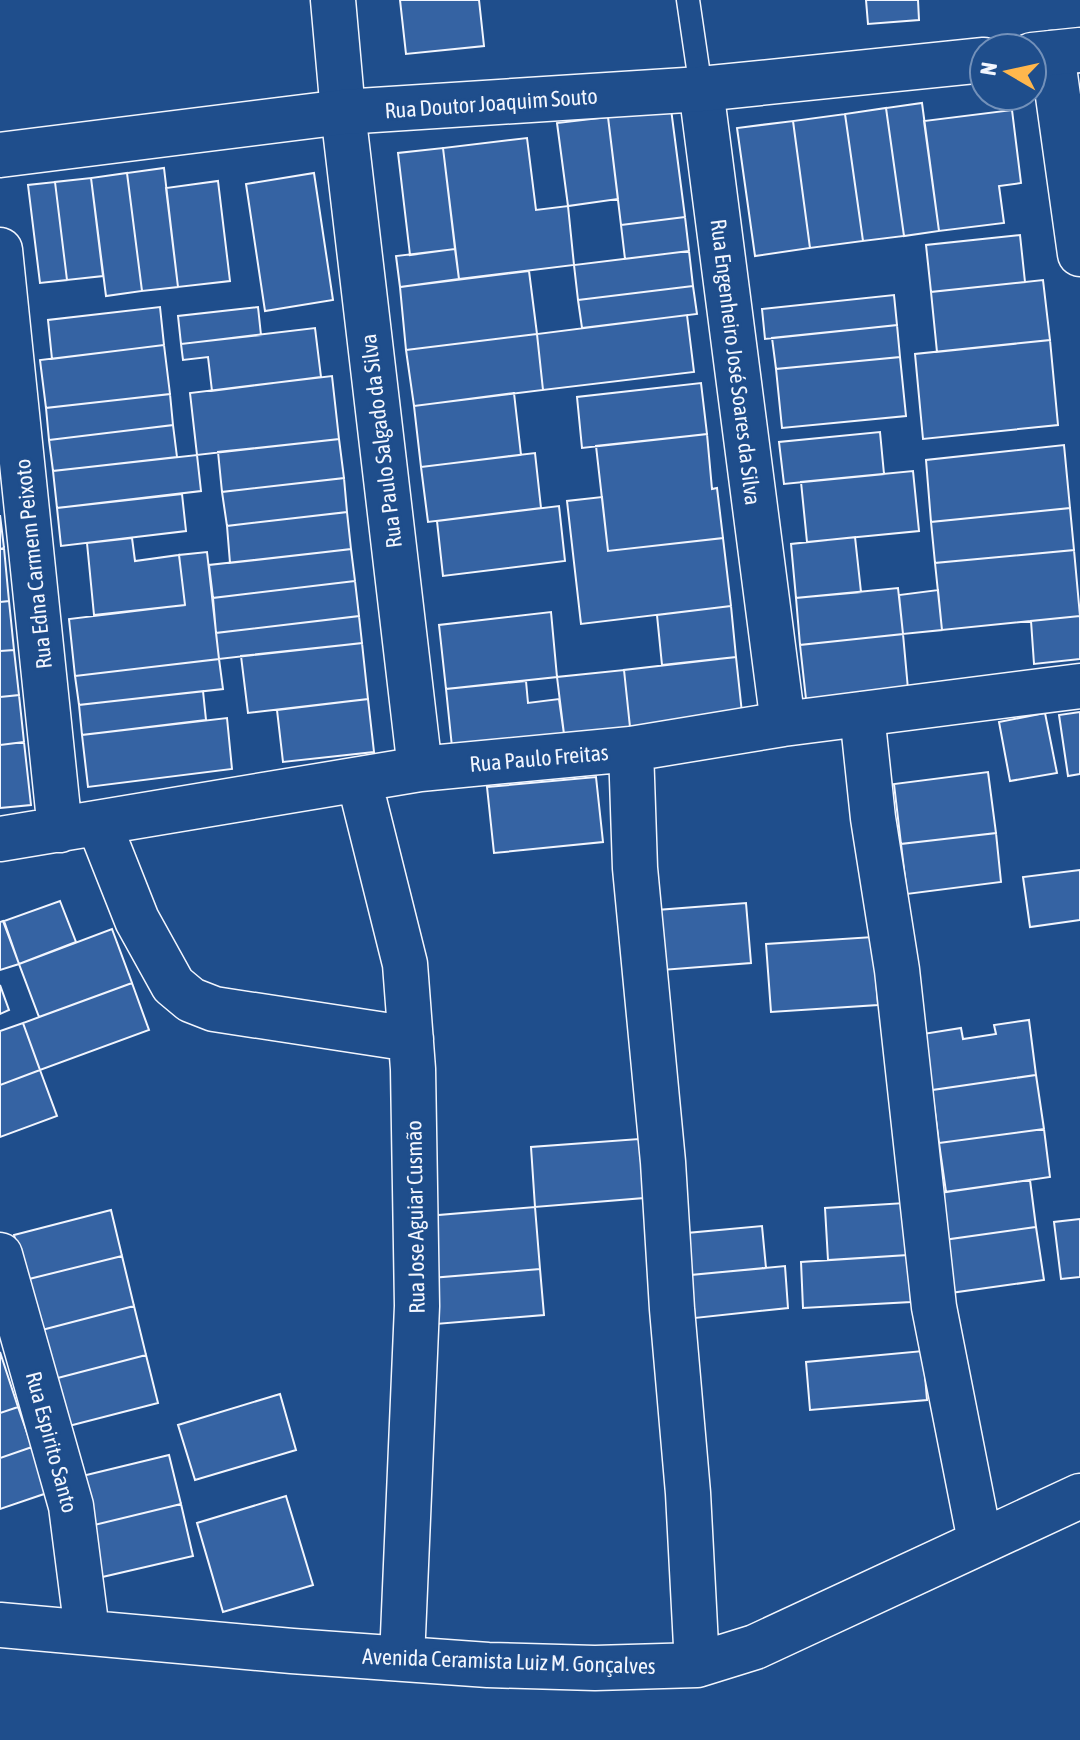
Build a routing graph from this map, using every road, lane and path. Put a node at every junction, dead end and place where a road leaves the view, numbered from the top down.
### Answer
1 (333, 0) edge
2 (688, 0) edge
3 (1055, 52) edge
4 (968, 62) edge
5 (701, 89) junction
6 (343, 112) junction
7 (0, 155) edge
8 (0, 250) edge
9 (1080, 254) edge
10 (1080, 686) edge
11 (862, 714) junction
12 (783, 724) junction
13 (631, 749) junction
14 (420, 769) junction
15 (359, 780) junction
16 (80, 827) junction
17 (0, 839) edge
18 (411, 1039) junction
19 (0, 1255) edge
20 (1080, 1496) edge
21 (980, 1541) junction
22 (0, 1625) edge
23 (87, 1631) junction
24 (402, 1659) junction
25 (697, 1665) junction

1 - 6 street, Rua Paulo Salgado da Silva
2 - 5 lane, Rua Engenheiro José Soares da Silva
3 - 9 street
4 - 5 street, Rua Doutor Joaquim Souto
5 - 6 street, Rua Doutor Joaquim Souto
5 - 12 street, Rua Engenheiro José Soares da Silva
6 - 7 street, Rua Doutor Joaquim Souto
6 - 14 street, Rua Paulo Salgado da Silva
8 - 16 street, Rua Edna Carmem Peixoto
10 - 11 street, Rua Paulo Freitas
11 - 12 street, Rua Paulo Freitas
11 - 21 street
12 - 13 street, Rua Paulo Freitas
13 - 14 street, Rua Paulo Freitas
13 - 25 street
14 - 15 street, Rua Paulo Freitas
15 - 16 street, Rua Paulo Freitas
15 - 18 street, Rua Jose Aguiar Cusmão
16 - 17 street, Rua Paulo Freitas
16 - 18 street, Rua Edna Carmem Peixoto
18 - 24 street, Rua Jose Aguiar Cusmão
19 - 23 street, Rua Espirito Santo
20 - 21 street, Avenida Ceramista Luiz M. Gonçalves
21 - 25 street, Avenida Ceramista Luiz M. Gonçalves
22 - 23 street, Avenida Ceramista Luiz M. Gonçalves
23 - 24 street, Avenida Ceramista Luiz M. Gonçalves
24 - 25 street, Avenida Ceramista Luiz M. Gonçalves

